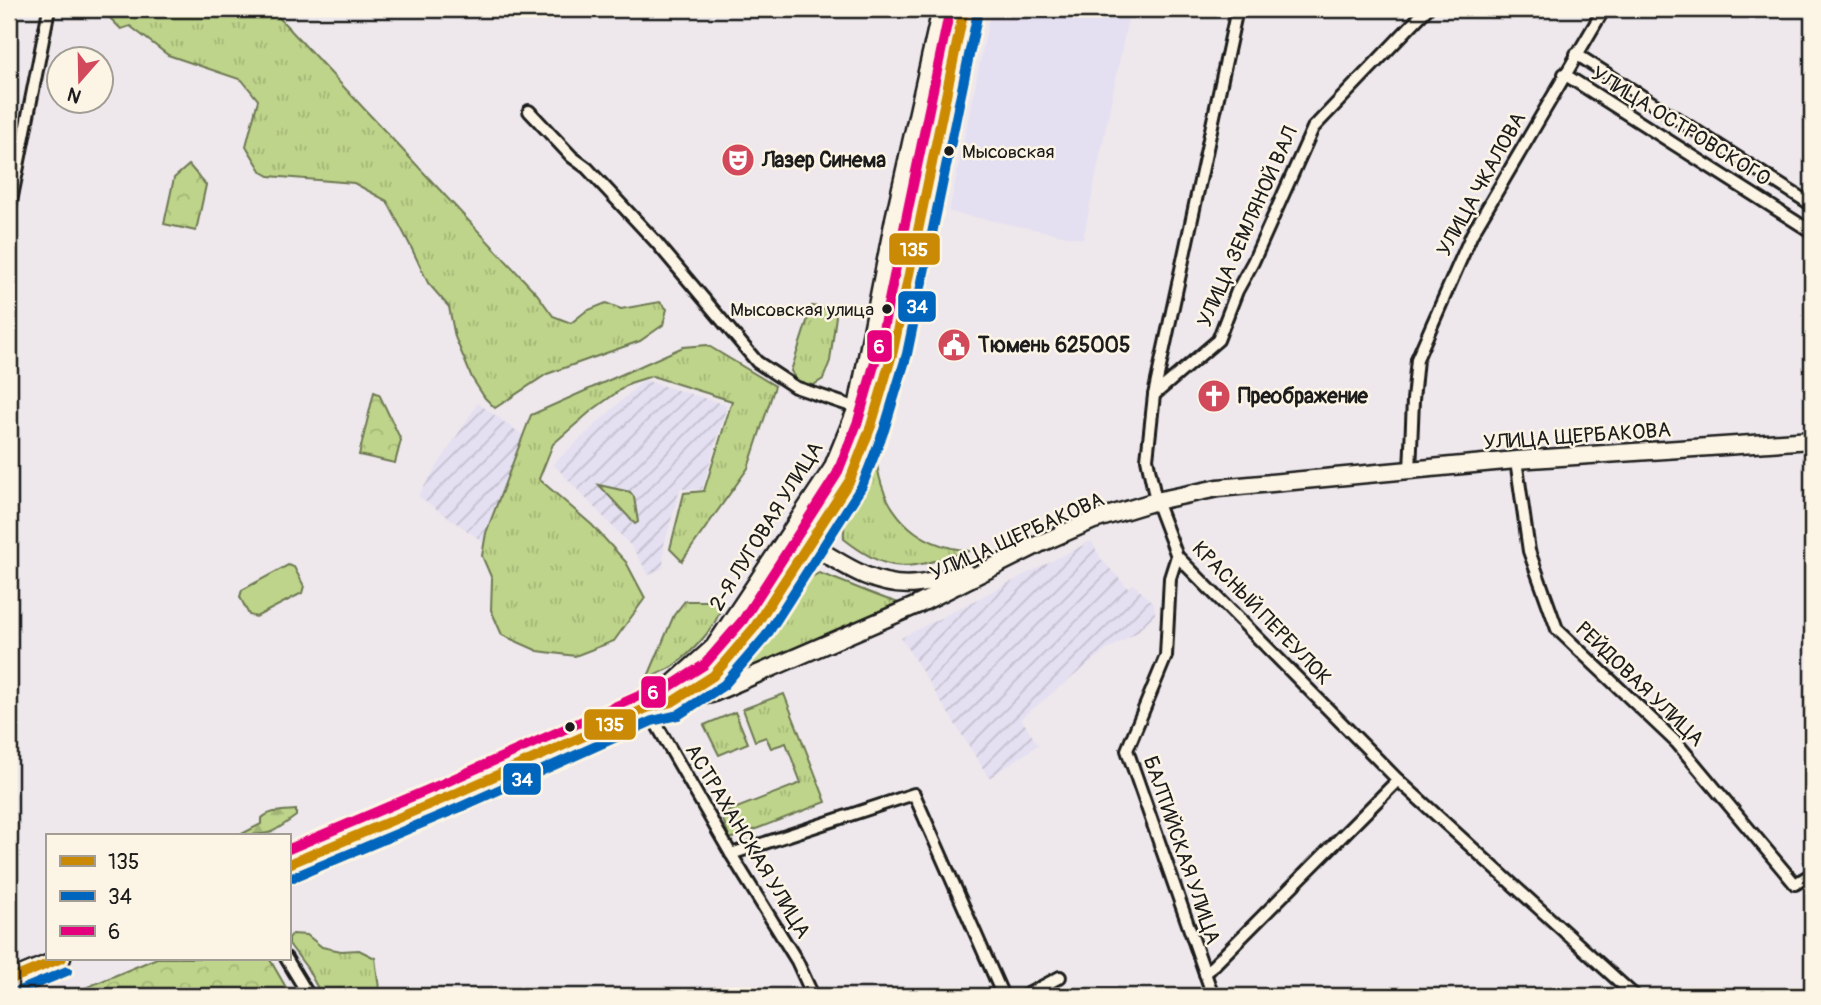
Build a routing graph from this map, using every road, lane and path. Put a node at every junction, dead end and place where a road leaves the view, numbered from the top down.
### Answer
1 (49, 9) edge
2 (941, 9) edge
3 (964, 9) edge
4 (1237, 9) edge
5 (1427, 9) edge
6 (1604, 9) edge
7 (1577, 54) junction
8 (1564, 74) junction
9 (529, 111) dead end
10 (1812, 205) edge
11 (9, 212) edge
12 (1812, 232) edge
13 (1154, 395) junction
14 (857, 408) junction
15 (1812, 440) edge
16 (1516, 460) junction
17 (1410, 471) junction
18 (1156, 501) junction
19 (790, 532) junction
20 (809, 543) junction
21 (1177, 556) junction
22 (996, 565) junction
23 (672, 702) junction
24 (647, 708) junction
25 (1398, 780) junction
26 (730, 854) junction
27 (290, 864) edge
28 (1812, 874) edge
29 (57, 960) edge
30 (287, 960) edge
31 (1205, 974) junction
32 (1060, 977) dead end
33 (9, 980) edge
34 (309, 996) edge
35 (813, 996) edge
36 (1003, 996) edge
37 (1024, 996) edge
38 (1213, 996) edge
39 (1635, 996) edge

1 - 11 street
2 - 14 main road, 2-Я ЛУГОВАЯ УЛИЦА
3 - 20 main road, 2-Я ЛУГОВАЯ УЛИЦА
4 - 13 street, КРАСНЫЙ ПЕРЕУЛОК
5 - 13 street, УЛИЦА ЗЕМЛЯНОЙ ВАЛ
6 - 7 street, УЛИЦА ЧКАЛОВА
7 - 8 street, УЛИЦА ЧКАЛОВА
7 - 10 street, УЛИЦА ОСТРОВСКОГО
8 - 12 street, УЛИЦА ОСТРОВСКОГО
8 - 17 street, УЛИЦА ЧКАЛОВА
9 - 14 street
13 - 18 street, КРАСНЫЙ ПЕРЕУЛОК
14 - 19 main road, 2-Я ЛУГОВАЯ УЛИЦА
15 - 16 main road, УЛИЦА ЩЕРБАКОВА
16 - 17 main road, УЛИЦА ЩЕРБАКОВА
16 - 28 street, РЕЙДОВАЯ УЛИЦА
17 - 18 main road, УЛИЦА ЩЕРБАКОВА
18 - 21 street, КРАСНЫЙ ПЕРЕУЛОК
18 - 22 main road, УЛИЦА ЩЕРБАКОВА
19 - 20 main road
19 - 24 main road, 2-Я ЛУГОВАЯ УЛИЦА
20 - 22 main road
20 - 23 main road, 2-Я ЛУГОВАЯ УЛИЦА
21 - 25 street, КРАСНЫЙ ПЕРЕУЛОК
21 - 31 street, БАЛТИЙСКАЯ УЛИЦА
22 - 23 main road, УЛИЦА ЩЕРБАКОВА
23 - 24 main road, УЛИЦА ЩЕРБАКОВА
24 - 26 street, АСТРАХАНСКАЯ УЛИЦА
24 - 27 main road, УЛИЦА ЩЕРБАКОВА
25 - 31 street
25 - 39 street, КРАСНЫЙ ПЕРЕУЛОК
26 - 35 street, АСТРАХАНСКАЯ УЛИЦА
26 - 36 street
29 - 33 main road
30 - 34 street
31 - 38 street, БАЛТИЙСКАЯ УЛИЦА
32 - 37 street

